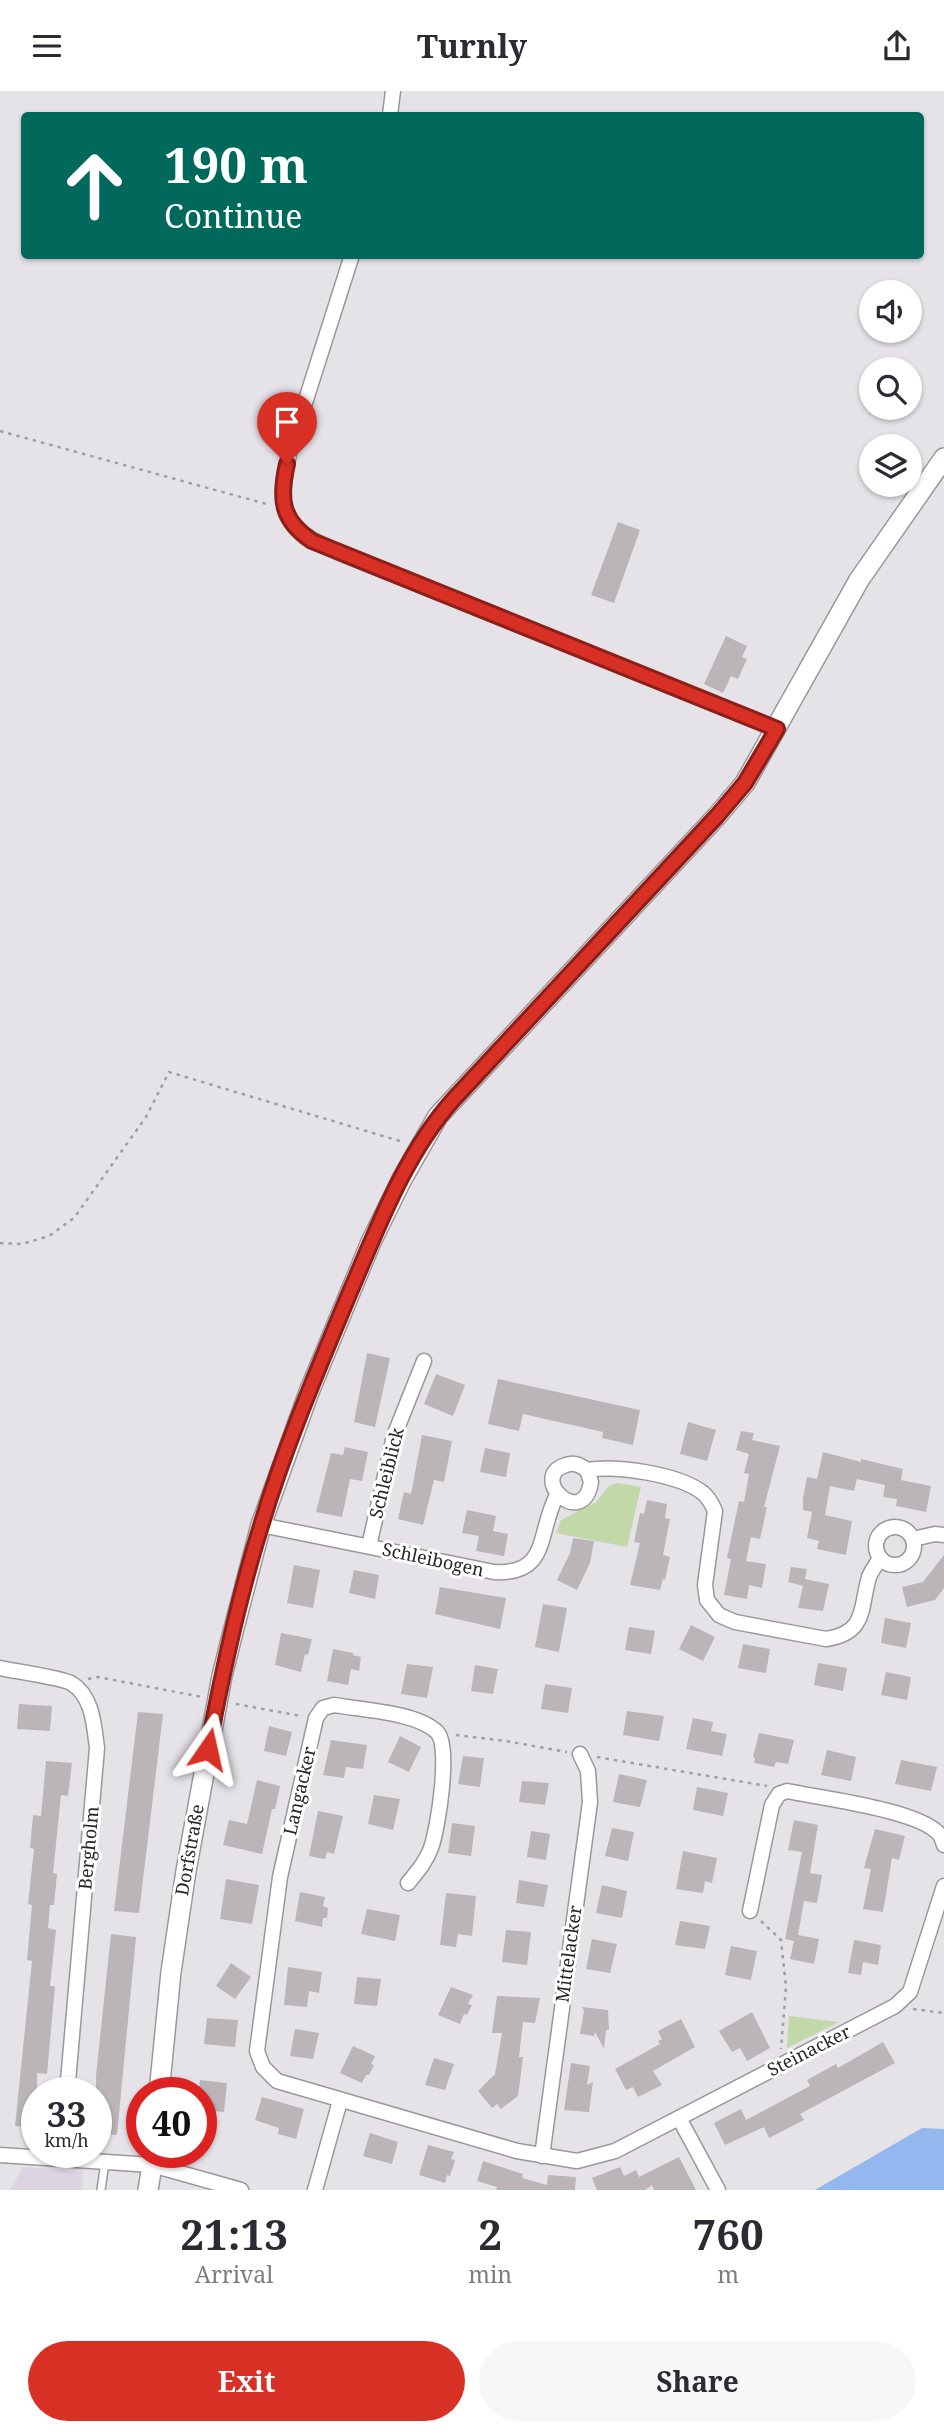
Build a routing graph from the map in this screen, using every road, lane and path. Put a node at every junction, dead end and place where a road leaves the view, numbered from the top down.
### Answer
1 (393, 91) edge
2 (390, 112) edge
3 (351, 259) edge
4 (0, 431) edge
5 (944, 458) edge
6 (284, 508) junction
7 (777, 729) junction
8 (418, 1149) junction
9 (0, 1243) edge
10 (424, 1361) dead end
11 (587, 1470) junction
12 (557, 1495) junction
13 (261, 1525) junction
14 (944, 1535) edge
15 (913, 1539) junction
16 (369, 1546) junction
17 (880, 1558) junction
18 (0, 1668) edge
19 (71, 1683) junction
20 (218, 1700) junction
21 (316, 1718) junction
22 (438, 1733) junction
23 (580, 1754) junction
24 (779, 1794) junction
25 (944, 1845) edge
26 (408, 1884) dead end
27 (944, 1886) edge
28 (750, 1911) joint
29 (895, 2006) junction
30 (944, 2013) edge
31 (780, 2066) junction
32 (68, 2077) edge
33 (161, 2077) edge
34 (340, 2101) junction
35 (679, 2117) junction
36 (0, 2155) edge
37 (21, 2155) edge
38 (542, 2156) junction
39 (104, 2168) edge
40 (152, 2168) edge
41 (179, 2168) edge
42 (101, 2190) edge
43 (148, 2190) edge
44 (241, 2190) edge
45 (315, 2190) edge
46 (718, 2190) edge

1 - 2 street
3 - 6 street
4 - 6 path
5 - 7 street, Dorfstraße
6 - 7 street
7 - 8 street, Dorfstraße
8 - 9 path
8 - 13 street, Dorfstraße
10 - 16 street, Schleiblick
11 - 12 street, Schleibogen
11 - 12 street
11 - 17 street, Schleibogen
12 - 16 street, Schleibogen
13 - 16 street, Schleibogen
13 - 20 street, Dorfstraße
14 - 15 street, Schleibogen
15 - 17 street
15 - 17 street, Schleibogen
18 - 19 street
19 - 20 path
19 - 32 street, Bergholm
20 - 21 path
20 - 33 street, Dorfstraße
21 - 22 street
21 - 34 street, Langacker
22 - 23 path
22 - 26 street
23 - 24 path
23 - 38 street, Mittelacker
24 - 25 street
24 - 28 street
27 - 29 street, Steinacker
28 - 31 path
29 - 30 path
29 - 31 street, Steinacker
31 - 35 street, Steinacker
34 - 38 street, Langacker
34 - 45 street
35 - 38 street, Langacker
35 - 46 street
36 - 37 street
39 - 42 lane
40 - 43 street
41 - 44 street

